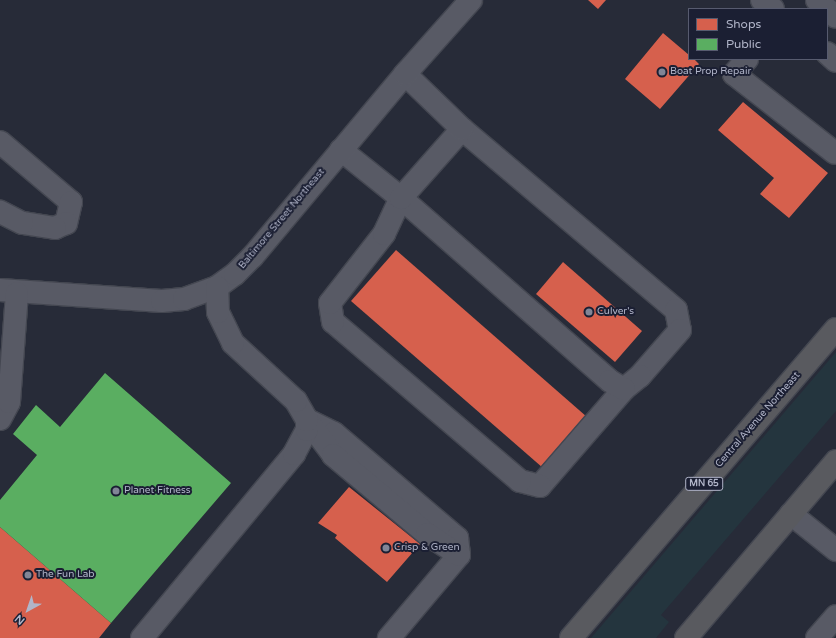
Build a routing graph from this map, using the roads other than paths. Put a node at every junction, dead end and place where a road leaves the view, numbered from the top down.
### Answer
1 (471, 0) edge
2 (762, 0) edge
3 (817, 0) edge
4 (772, 8) edge
5 (826, 8) edge
6 (828, 10) edge
7 (836, 17) edge
8 (828, 55) edge
9 (746, 60) edge
10 (836, 61) edge
11 (405, 74) junction
12 (462, 129) junction
13 (0, 142) edge
14 (341, 150) junction
15 (834, 153) dead end
16 (401, 198) junction
17 (0, 212) edge
18 (217, 286) junction
19 (9, 291) edge
20 (836, 329) edge
21 (624, 388) junction
22 (0, 419) edge
23 (307, 420) junction
24 (836, 461) edge
25 (790, 514) junction
26 (836, 550) edge
27 (836, 616) edge
28 (142, 638) edge
29 (390, 638) edge
30 (571, 638) edge
31 (686, 638) edge
32 (817, 638) edge

1 - 11 street, Baltimore Street Northeast
2 - 4 street
3 - 5 street
6 - 7 street
8 - 10 street
9 - 15 street
11 - 12 street
11 - 14 street, Baltimore Street Northeast
12 - 16 street
12 - 21 street
13 - 17 street
14 - 16 street
14 - 18 street, Baltimore Street Northeast
16 - 21 street
16 - 21 street
18 - 19 street, Baltimore Street Northeast
18 - 23 street
19 - 22 street
20 - 30 highway, Central Avenue Northeast / MN 65
23 - 28 street
23 - 29 street
24 - 25 highway
25 - 26 street
25 - 31 highway
27 - 32 street

